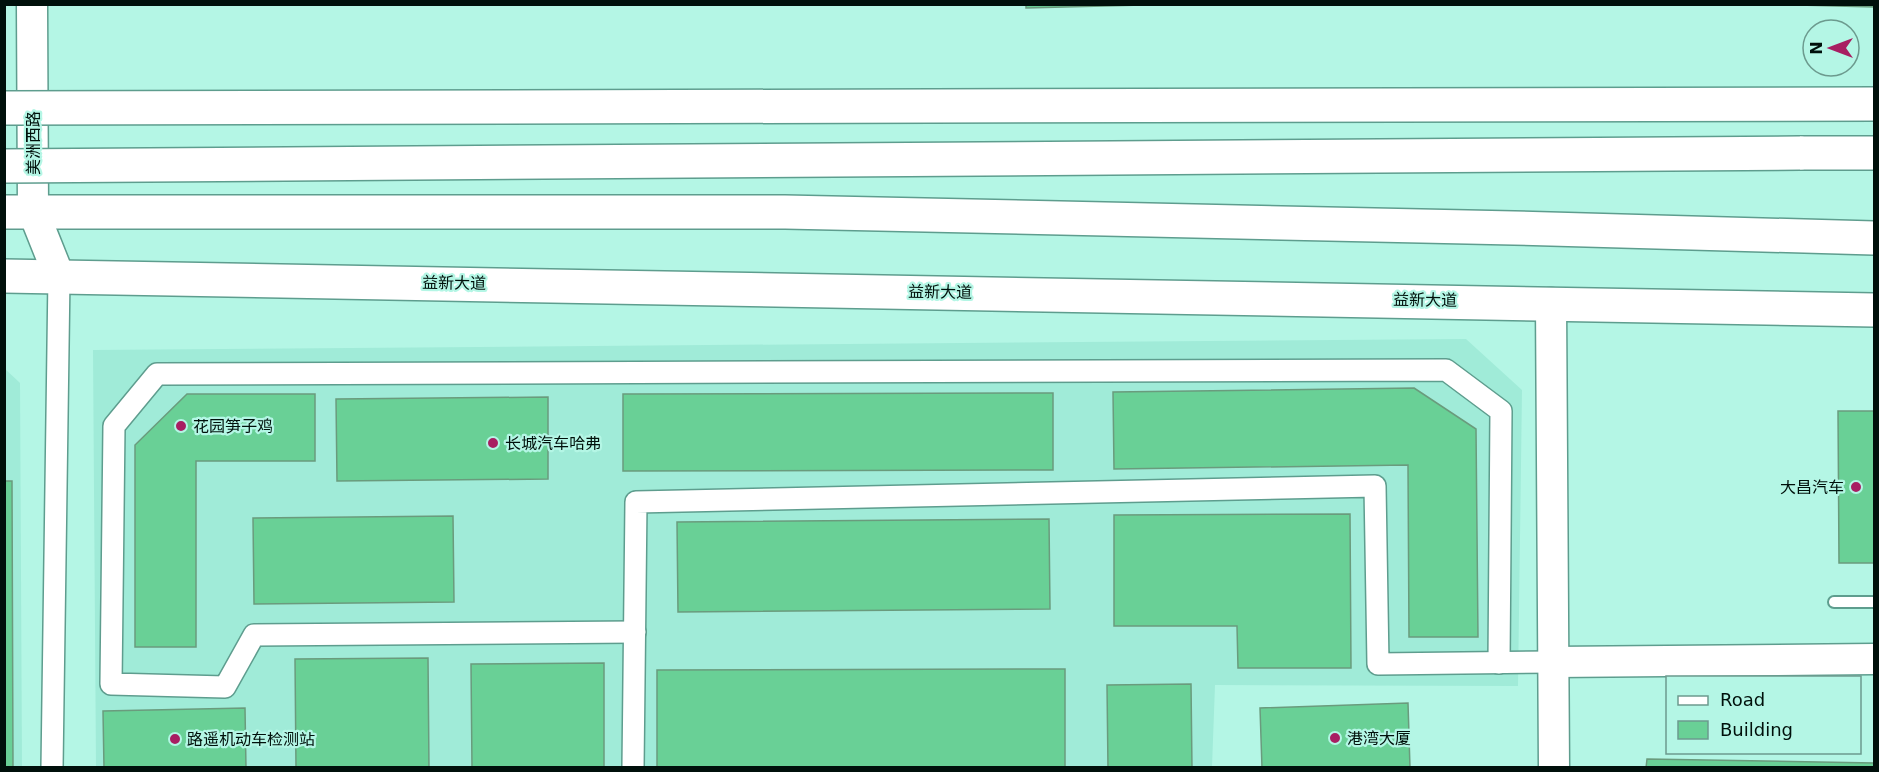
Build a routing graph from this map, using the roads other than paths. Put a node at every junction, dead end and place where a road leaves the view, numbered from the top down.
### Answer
1 (32, 4) edge
2 (1875, 104) edge
3 (4, 108) edge
4 (1875, 153) edge
5 (4, 166) edge
6 (19, 212) edge
7 (1870, 238) edge
8 (4, 276) edge
9 (59, 276) junction
10 (1551, 303) junction
11 (1868, 310) edge
12 (1834, 602) dead end
13 (1875, 602) edge
14 (634, 632) junction
15 (1875, 659) edge
16 (1554, 662) junction
17 (1498, 663) junction
18 (52, 768) edge
19 (633, 768) edge
20 (1554, 768) edge

1 - 6 street, 美洲西路
2 - 3 main road, bridge
4 - 5 main road, bridge
6 - 7 main road
6 - 9 street, 美洲西路
8 - 9 main road, 益新大道
9 - 10 main road, 益新大道
9 - 18 street
10 - 11 main road, 益新大道
10 - 16 street
12 - 13 lane
14 - 17 street
14 - 17 street
14 - 19 street
15 - 16 street
16 - 17 street
16 - 20 street

